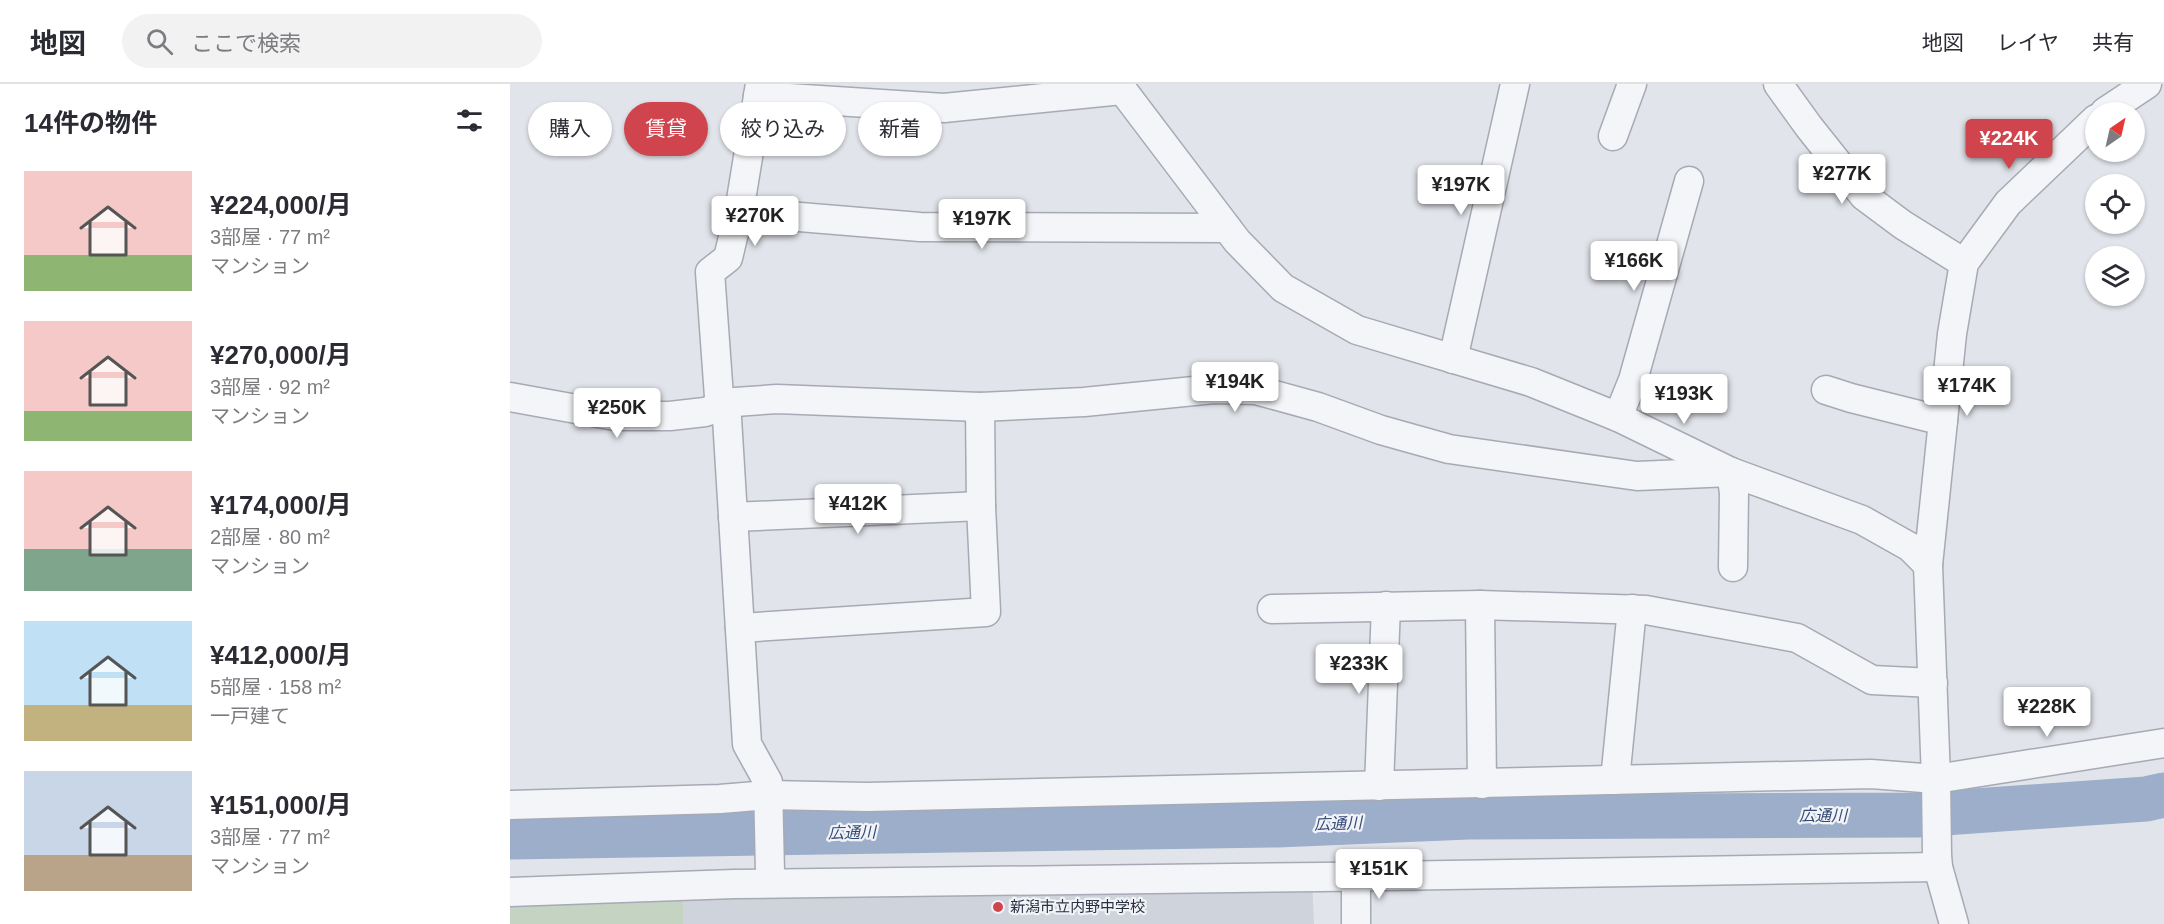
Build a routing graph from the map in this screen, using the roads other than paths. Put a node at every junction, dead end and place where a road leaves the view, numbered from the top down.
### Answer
1 (1515, 84) edge
2 (1632, 84) edge
3 (1778, 84) edge
4 (2147, 84) edge
5 (1120, 87) edge
6 (759, 90) edge
7 (2120, 102) edge
8 (2085, 130) edge
9 (1613, 136) dead end
10 (1689, 181) dead end
11 (739, 212) junction
12 (1227, 228) junction
13 (1964, 262) junction
14 (1454, 359) junction
15 (1826, 390) dead end
16 (510, 397) edge
17 (722, 407) junction
18 (980, 407) junction
19 (1618, 417) junction
20 (1943, 421) junction
21 (1731, 472) junction
22 (981, 506) junction
23 (733, 517) junction
24 (1928, 565) junction
25 (1733, 567) dead end
26 (1480, 605) junction
27 (1386, 606) junction
28 (1272, 609) dead end
29 (1632, 609) junction
30 (740, 628) junction
31 (1933, 683) junction
32 (2164, 743) edge
33 (1615, 780) junction
34 (1482, 784) junction
35 (1936, 784) junction
36 (1379, 786) junction
37 (768, 799) junction
38 (510, 806) edge
39 (1938, 861) junction
40 (770, 873) dead end
41 (1356, 877) junction
42 (510, 892) edge
43 (1356, 924) edge
44 (1954, 924) edge

1 - 14 street
2 - 9 street
3 - 13 street
4 - 7 street
5 - 6 street
5 - 12 street
6 - 11 street
8 - 13 street
10 - 19 street
11 - 12 street
11 - 17 street
12 - 14 street
13 - 20 street
14 - 19 street
15 - 20 street
16 - 17 street
17 - 18 street
17 - 23 street
18 - 21 street
18 - 22 street
19 - 21 street
20 - 24 street
21 - 24 street
21 - 25 street
22 - 23 street
22 - 30 street
23 - 30 street
24 - 31 street
26 - 27 street
26 - 29 street
26 - 34 street
27 - 28 street
27 - 36 street
29 - 31 street
29 - 33 street
30 - 37 street
31 - 35 street
32 - 35 street
33 - 34 street
33 - 35 street
34 - 36 street
35 - 39 street
36 - 37 street
37 - 38 street
37 - 40 street
39 - 41 street
39 - 44 street
41 - 42 street
41 - 43 street

